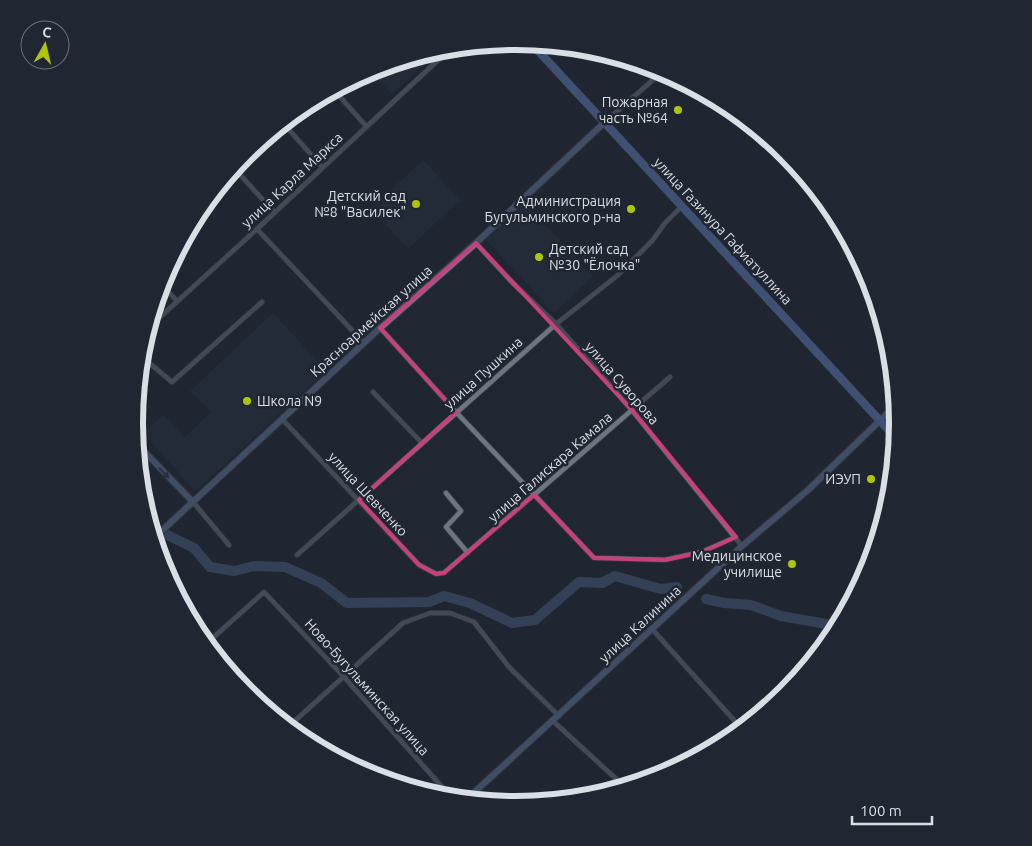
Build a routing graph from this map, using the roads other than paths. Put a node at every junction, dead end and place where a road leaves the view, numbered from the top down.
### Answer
1 (538, 51) edge
2 (441, 58) edge
3 (655, 77) edge
4 (338, 95) edge
5 (605, 122) junction
6 (366, 126) junction
7 (288, 128) edge
8 (322, 167) junction
9 (239, 174) edge
10 (682, 206) junction
11 (274, 212) junction
12 (256, 229) junction
13 (476, 243) junction
14 (167, 291) edge
15 (177, 301) junction
16 (262, 302) dead end
17 (158, 318) edge
18 (556, 324) junction
19 (380, 328) junction
20 (364, 343) junction
21 (148, 362) edge
22 (670, 377) dead end
23 (373, 392) dead end
24 (632, 410) junction
25 (456, 412) junction
26 (889, 412) edge
27 (282, 419) junction
28 (880, 420) junction
29 (889, 430) edge
30 (422, 443) junction
31 (144, 452) edge
32 (446, 493) dead end
33 (534, 495) junction
34 (359, 500) junction
35 (193, 502) junction
36 (160, 533) edge
37 (736, 537) junction
38 (229, 545) dead end
39 (742, 546) junction
40 (468, 553) junction
41 (297, 555) dead end
42 (444, 573) joint
43 (652, 629) junction
44 (212, 639) edge
45 (344, 677) junction
46 (556, 718) junction
47 (294, 723) edge
48 (737, 723) edge
49 (619, 781) edge
50 (444, 789) edge
51 (473, 793) edge

1 - 5 main road, улица Газинура Гафиатуллина
2 - 6 street, улица Карла Маркса
3 - 5 street
4 - 6 street
5 - 10 main road, улица Газинура Гафиатуллина
5 - 13 street, Красноармейская улица
6 - 8 street, улица Карла Маркса
7 - 8 street
8 - 11 street, улица Карла Маркса
9 - 11 street
10 - 18 street, улица Пушкина
10 - 28 main road, улица Газинура Гафиатуллина
11 - 12 street, улица Карла Маркса
12 - 15 street, улица Карла Маркса
12 - 20 street
13 - 18 street, улица Суворова
13 - 19 street, Красноармейская улица
14 - 15 street
15 - 17 street, улица Карла Маркса
16 - 21 street
18 - 24 street, улица Суворова
18 - 25 street, улица Пушкина
19 - 20 street, Красноармейская улица
19 - 25 street
20 - 27 street, Красноармейская улица
22 - 24 street, улица Галискара Камала
23 - 30 street
24 - 33 street, улица Галискара Камала
24 - 37 street, улица Суворова
25 - 30 street, улица Пушкина
25 - 33 street
26 - 28 street, улица Калинина
27 - 34 street, улица Шевченко
27 - 35 street, Красноармейская улица
28 - 29 main road, улица Газинура Гафиатуллина
28 - 39 street, улица Калинина
30 - 34 street, улица Пушкина
31 -> 35 street
32 - 40 street
33 - 37 street
33 - 40 street, улица Галискара Камала
34 - 41 street, улица Пушкина
34 - 42 street, улица Шевченко
35 - 36 street, Красноармейская улица
35 - 38 street
37 - 39 street, улица Суворова
39 - 43 street, улица Калинина
40 - 42 street, улица Галискара Камала
43 - 46 street, улица Калинина
43 - 48 street
44 - 45 street, Ново-Бугульминская улица
45 - 46 street
45 - 47 street
45 - 50 street, Ново-Бугульминская улица
46 - 49 street
46 - 51 street, улица Калинина

